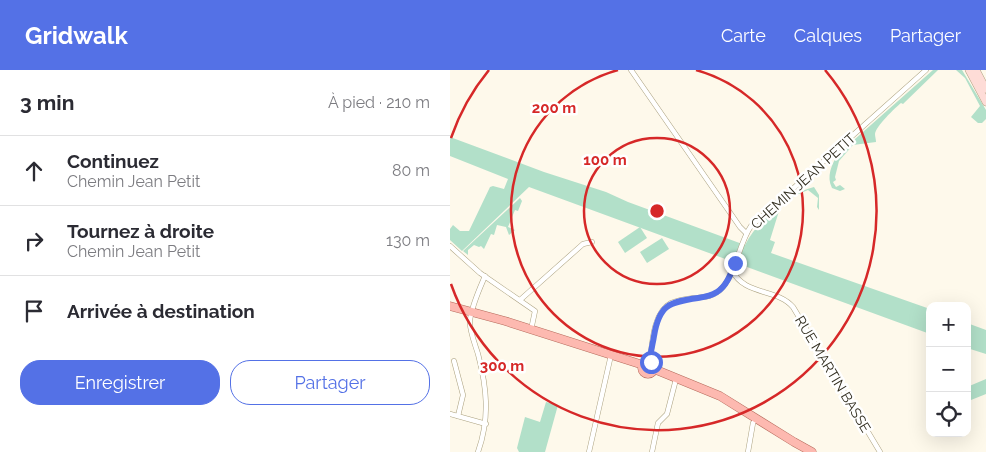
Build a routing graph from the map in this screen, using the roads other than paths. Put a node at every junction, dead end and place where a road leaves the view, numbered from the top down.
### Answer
1 (631, 70) edge
2 (926, 70) edge
3 (969, 70) edge
4 (976, 70) edge
5 (986, 89) edge
6 (986, 102) edge
7 (746, 233) junction
8 (592, 242) dead end
9 (450, 246) edge
10 (732, 270) junction
11 (485, 276) junction
12 (520, 300) junction
13 (450, 306) edge
14 (450, 312) edge
15 (471, 315) junction
16 (531, 330) junction
17 (611, 355) junction
18 (454, 361) dead end
19 (649, 365) junction
20 (676, 378) junction
21 (450, 414) edge
22 (458, 416) junction
23 (756, 419) junction
24 (486, 424) junction
25 (808, 451) edge
26 (478, 452) edge
27 (589, 452) edge
28 (652, 452) edge
29 (748, 452) edge
30 (880, 452) edge

1 - 7 street
2 - 7 street, CHEMIN JEAN PETIT
3 - 6 main road
4 - 5 main road
7 - 10 street, CHEMIN JEAN PETIT
8 - 12 street
9 - 11 street
10 - 19 street, CHEMIN JEAN PETIT
10 - 30 street, RUE MARTIN BASSE
11 - 12 street
11 - 15 street
12 - 16 street
13 - 15 main road
14 - 15 main road
15 - 16 main road
15 - 24 street
16 - 17 main road
17 - 19 main road
17 - 27 street
18 - 22 street
19 - 20 main road
20 - 23 main road
20 - 28 street
21 - 22 street
22 - 24 street
23 - 25 main road
23 - 29 street
24 - 26 street

